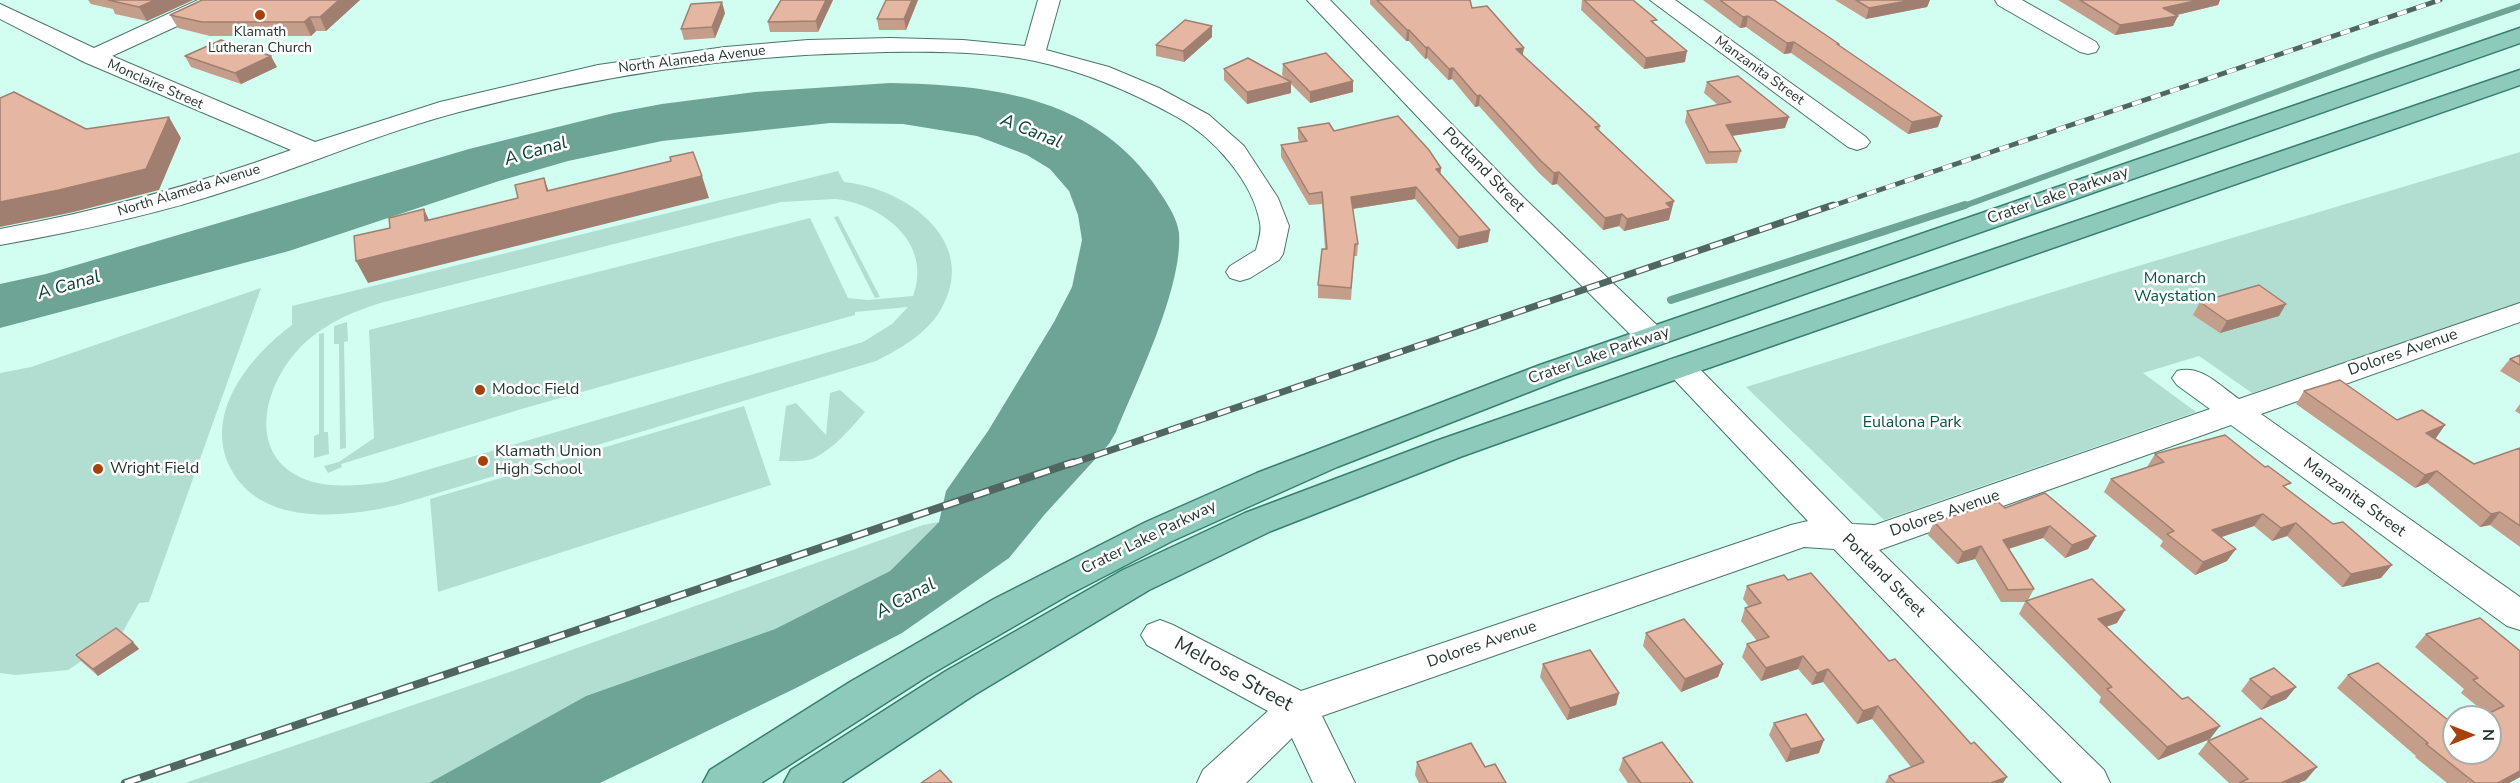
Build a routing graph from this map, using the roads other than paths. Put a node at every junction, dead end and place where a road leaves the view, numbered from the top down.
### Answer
1 (215, 0) edge
2 (1049, 0) edge
3 (1318, 0) edge
4 (1660, 0) edge
5 (2006, 0) edge
6 (0, 11) edge
7 (2520, 35) edge
8 (2088, 46) dead end
9 (1034, 54) junction
10 (92, 57) junction
11 (2520, 77) edge
12 (1857, 142) dead end
13 (314, 150) junction
14 (0, 237) edge
15 (1240, 272) dead end
16 (2520, 312) edge
17 (1651, 337) junction
18 (1680, 367) junction
19 (2188, 378) dead end
20 (2234, 412) junction
21 (1448, 449) junction
22 (1843, 536) junction
23 (2520, 616) edge
24 (1160, 635) dead end
25 (1298, 708) junction
26 (725, 783) edge
27 (806, 783) edge
28 (1218, 783) edge
29 (1335, 783) edge
30 (2089, 783) edge

1 - 10 street
2 - 9 street
3 - 17 street, Portland Street
4 - 12 street, Manzanita Street
5 - 8 street
6 - 10 street, Monclaire Street
7 - 17 main road, Crater Lake Parkway
9 - 13 street, North Alameda Avenue
9 - 15 street, North Alameda Avenue
10 - 13 street, Monclaire Street
11 - 18 main road, Crater Lake Parkway
13 - 14 street, North Alameda Avenue
16 - 20 street, Dolores Avenue
17 - 21 main road
17 - 26 main road, Crater Lake Parkway
18 - 21 main road, Crater Lake Parkway
18 - 22 street, Portland Street
19 - 20 street, Manzanita Street
20 - 22 street, Dolores Avenue
20 - 23 street, Manzanita Street
21 - 27 main road, Crater Lake Parkway
22 - 25 street, Dolores Avenue
22 - 30 street, Portland Street
24 - 25 street, Melrose Street
25 - 28 street, Dolores Avenue
25 - 29 street, Melrose Street

